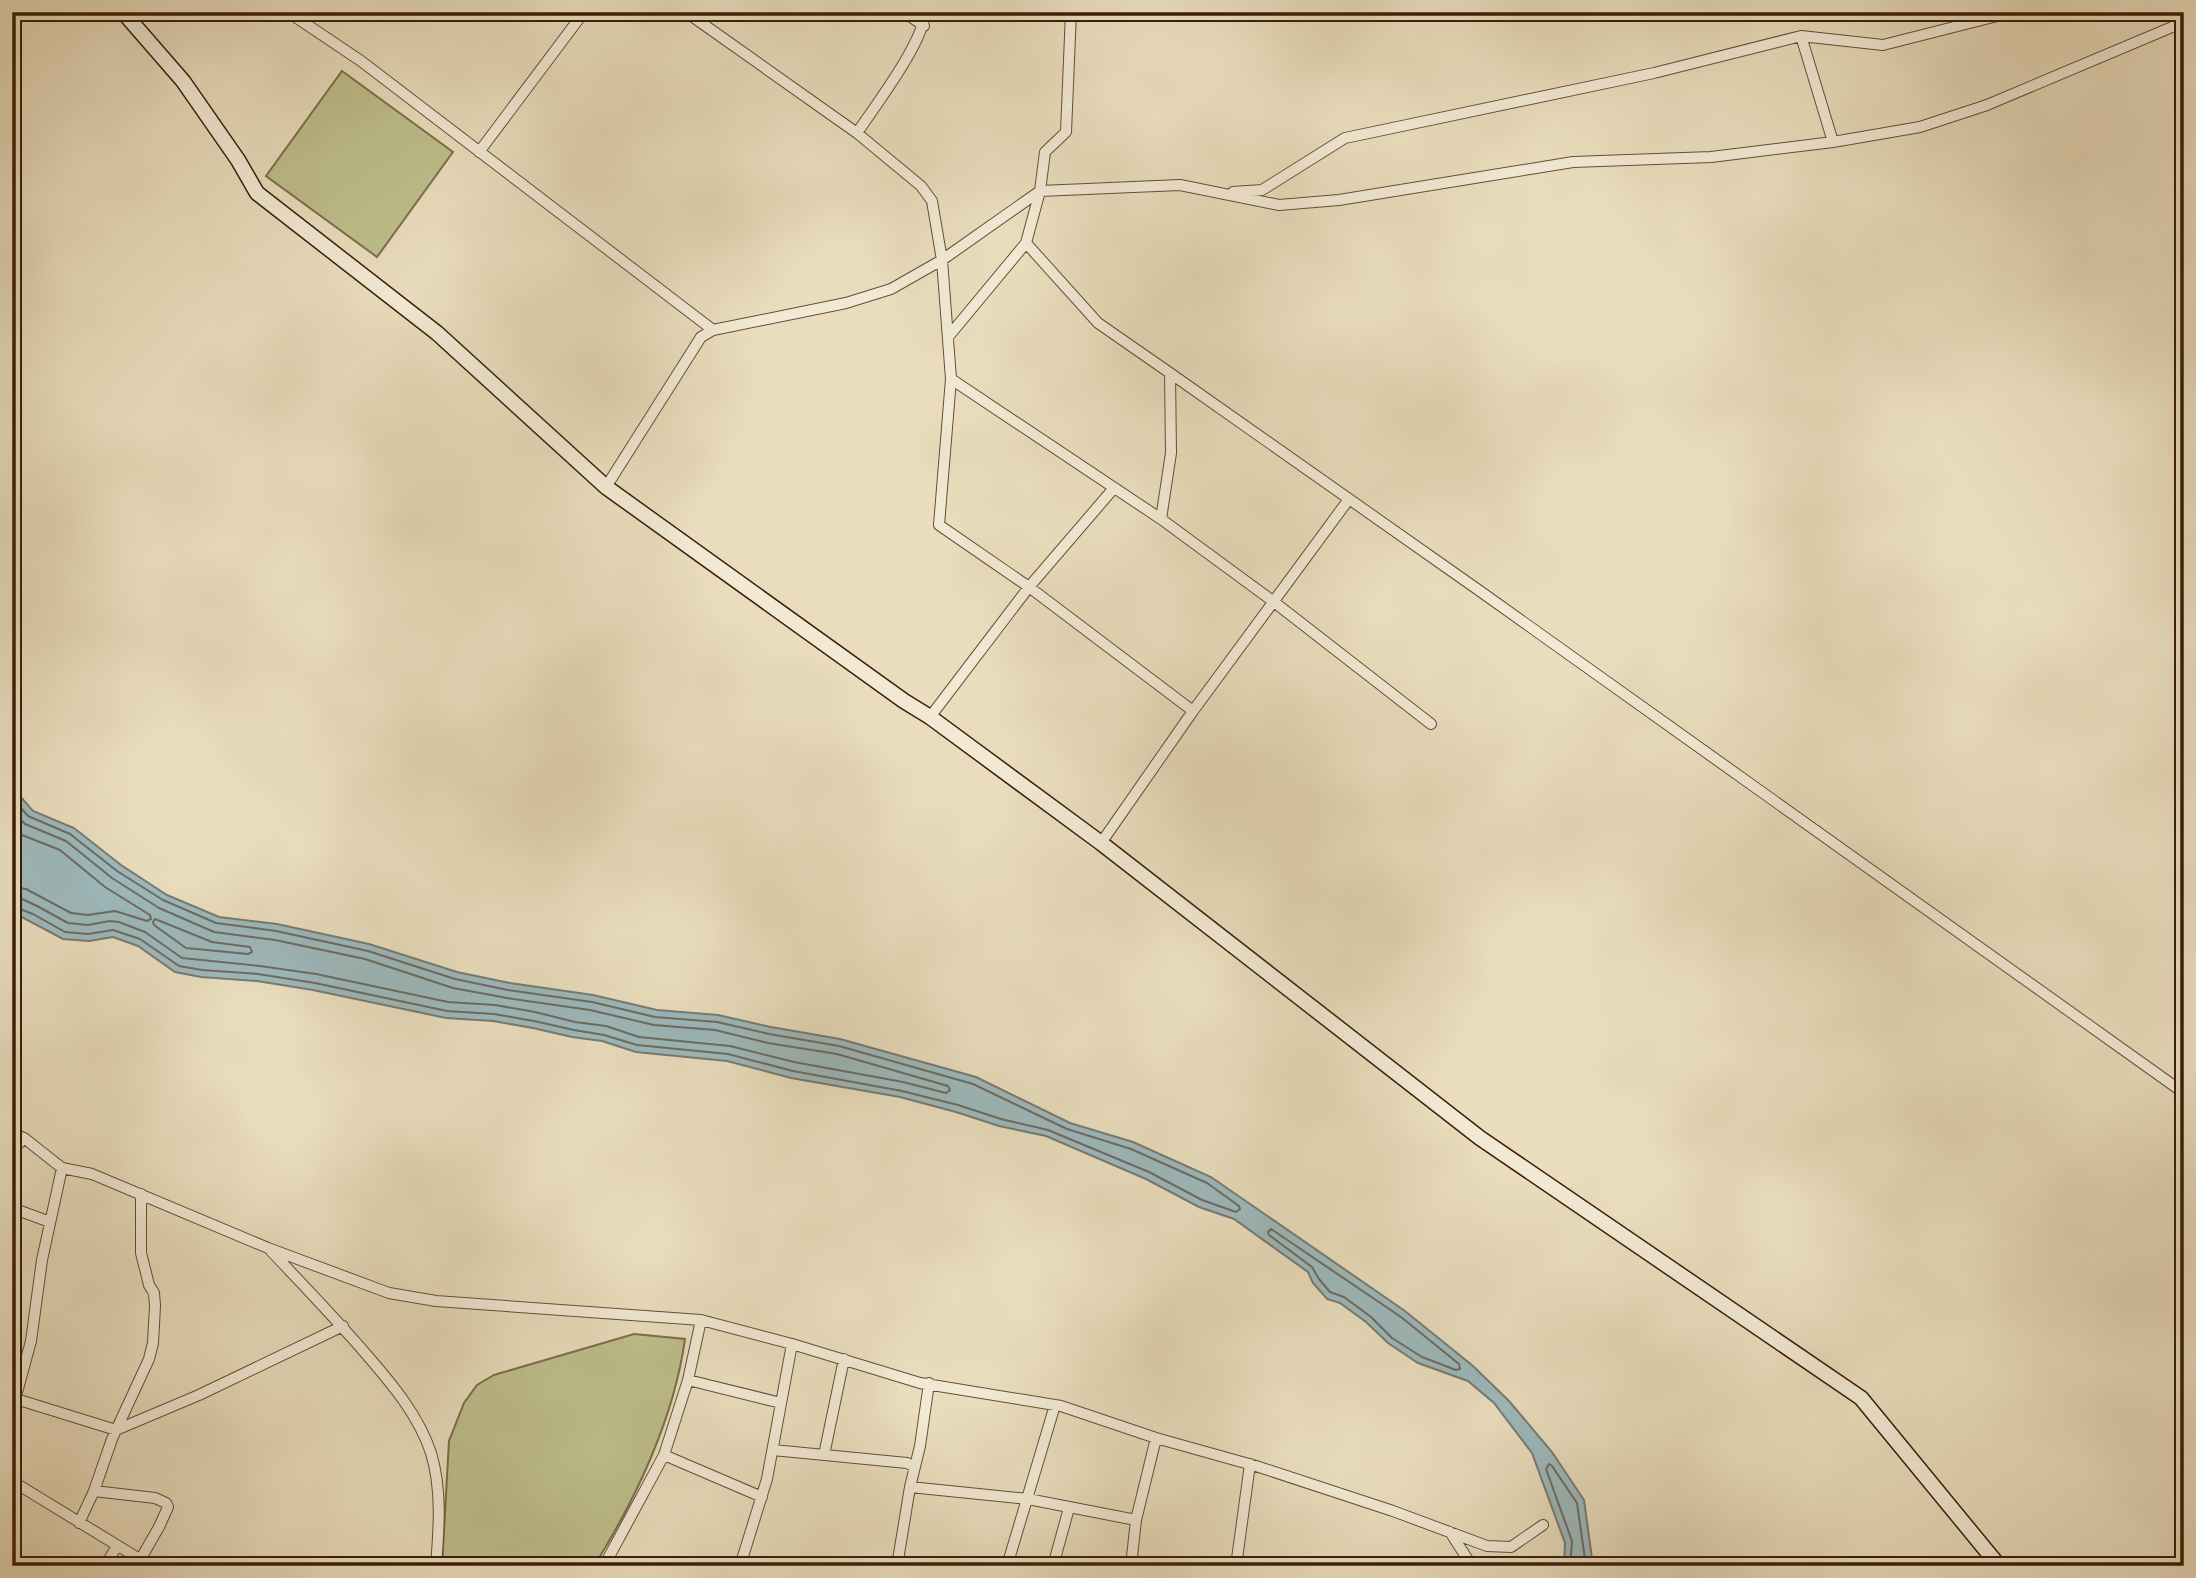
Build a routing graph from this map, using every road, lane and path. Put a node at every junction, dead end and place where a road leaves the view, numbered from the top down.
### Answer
1 (122, 12) edge
2 (288, 12) edge
3 (584, 12) edge
4 (686, 12) edge
5 (904, 12) edge
6 (925, 12) edge
7 (1071, 12) edge
8 (2013, 12) edge
9 (2184, 22) edge
10 (924, 26) junction
11 (1801, 36) junction
12 (858, 133) junction
13 (1833, 142) junction
14 (479, 152) junction
15 (1040, 191) junction
16 (1220, 193) junction
17 (1026, 243) junction
18 (942, 260) junction
19 (713, 330) junction
20 (947, 337) junction
21 (1170, 373) junction
22 (951, 379) junction
23 (606, 487) junction
24 (1114, 488) junction
25 (1349, 499) junction
26 (1161, 519) junction
27 (1029, 587) junction
28 (1274, 602) junction
29 (1193, 711) junction
30 (930, 717) junction
31 (1430, 724) dead end
32 (1101, 843) junction
33 (2184, 1093) edge
34 (12, 1133) edge
35 (24, 1138) junction
36 (12, 1151) edge
37 (62, 1168) junction
38 (141, 1194) junction
39 (12, 1208) edge
40 (50, 1222) junction
41 (268, 1248) junction
42 (701, 1320) junction
43 (342, 1326) junction
44 (792, 1344) junction
45 (844, 1359) junction
46 (688, 1380) junction
47 (929, 1383) junction
48 (16, 1399) junction
49 (781, 1403) junction
50 (1055, 1405) junction
51 (12, 1411) edge
52 (116, 1430) junction
53 (1156, 1438) junction
54 (773, 1450) junction
55 (664, 1455) junction
56 (824, 1455) junction
57 (1250, 1464) junction
58 (915, 1467) junction
59 (12, 1481) edge
60 (910, 1487) junction
61 (94, 1491) junction
62 (762, 1497) junction
63 (1028, 1499) junction
64 (1069, 1508) junction
65 (1136, 1521) junction
66 (79, 1523) junction
67 (1543, 1525) dead end
68 (1450, 1531) junction
69 (117, 1546) junction
70 (140, 1560) junction
71 (105, 1566) edge
72 (150, 1566) edge
73 (436, 1566) edge
74 (604, 1566) edge
75 (740, 1566) edge
76 (897, 1566) edge
77 (1007, 1566) edge
78 (1052, 1566) edge
79 (1131, 1566) edge
80 (1236, 1566) edge
81 (1472, 1566) edge
82 (1999, 1566) edge

1 - 23 street
2 - 14 street
3 - 14 street
4 - 12 street
5 - 10 street
6 - 10 street
7 - 15 street
8 - 11 street
9 - 13 street
10 - 12 street
11 - 13 street
11 - 16 street
12 - 18 street
13 - 16 street
14 - 19 street
15 - 16 street
15 - 17 street
15 - 18 street
17 - 20 street
17 - 21 street
18 - 19 street
18 - 20 street
19 - 23 street
20 - 22 street
21 - 25 street
21 - 26 street
22 - 24 street
22 - 27 street
23 - 30 street
24 - 26 street
24 - 27 street
25 - 28 street
25 - 33 street
26 - 28 street
27 - 29 street
27 - 30 street
28 - 29 street
28 - 31 street
29 - 32 street
30 - 32 street
32 - 82 street
34 - 35 street
35 - 36 street
35 - 37 street
37 - 38 street
37 - 40 street
38 - 41 street
38 - 52 street
39 - 40 street
40 - 48 street
41 - 42 street
41 - 43 street
42 - 44 street
42 - 46 street
43 - 52 street
43 - 73 street
44 - 45 street
44 - 49 street
45 - 47 street
45 - 56 street
46 - 49 street
46 - 55 street
47 - 50 street
47 - 58 street
48 - 51 street
48 - 52 street
49 - 54 street
50 - 53 street
50 - 63 street
52 - 61 street
53 - 57 street
53 - 65 street
54 - 56 street
54 - 62 street
55 - 62 street
55 - 74 street
56 - 58 street
57 - 68 street
57 - 80 street
58 - 60 street
59 - 66 street
60 - 63 street
60 - 76 street
61 - 66 street
61 - 70 street
62 - 75 street
63 - 64 street
63 - 77 street
64 - 65 street
64 - 78 street
65 - 79 street
66 - 69 street
67 - 68 street
68 - 81 street
69 - 70 street
69 - 71 street
70 - 72 street

